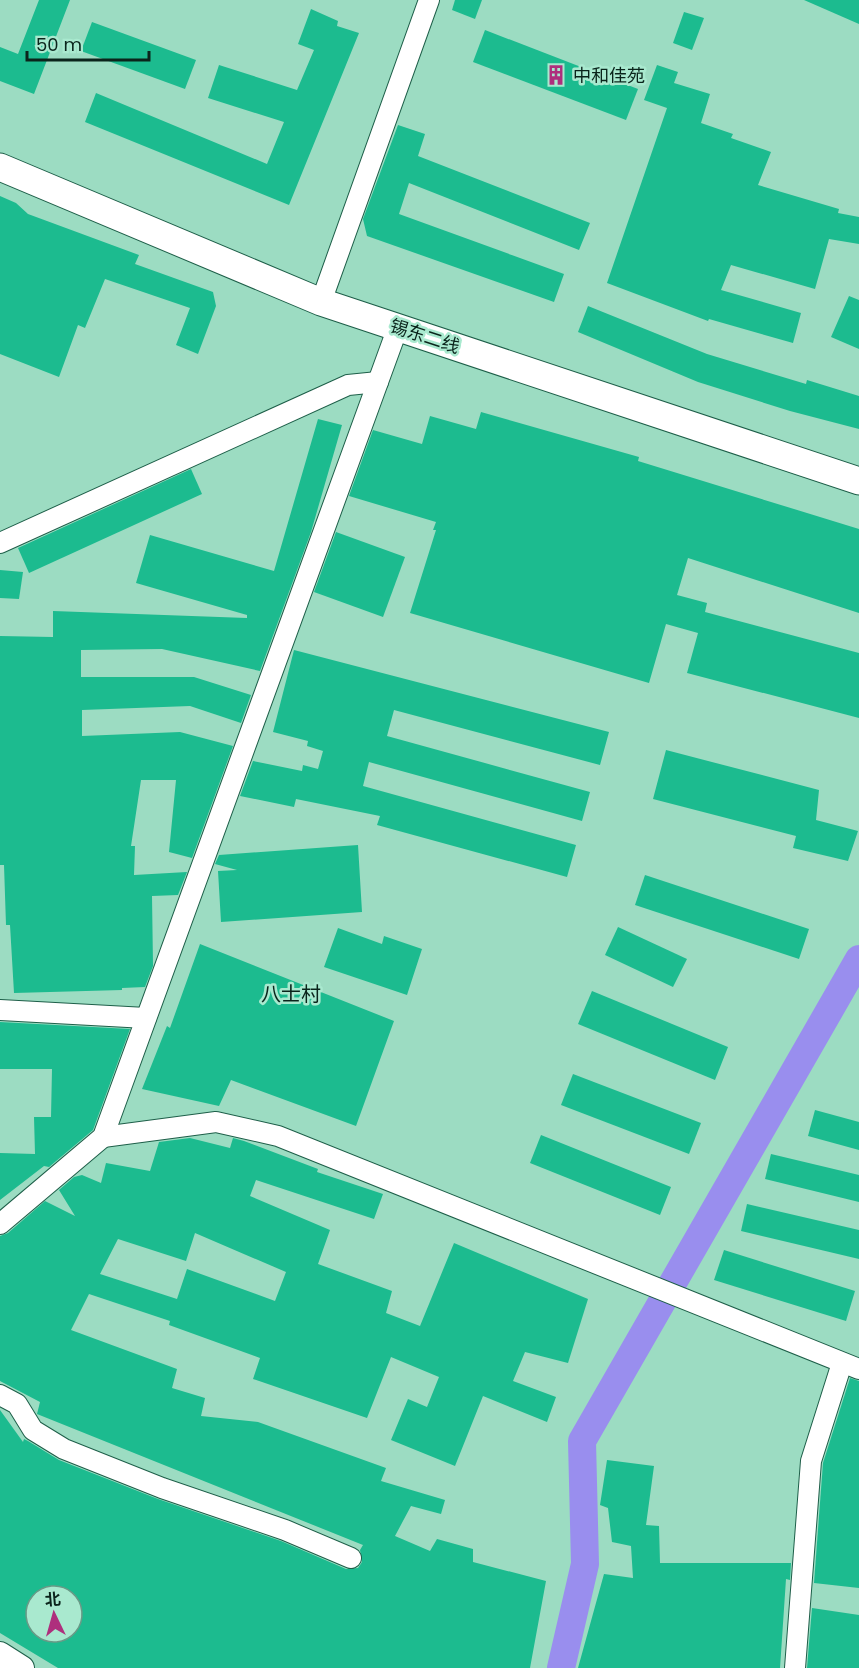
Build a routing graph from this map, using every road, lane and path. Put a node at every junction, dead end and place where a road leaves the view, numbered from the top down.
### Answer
1 (429, 0) edge
2 (0, 167) edge
3 (321, 302) junction
4 (398, 327) junction
5 (378, 382) junction
6 (859, 481) edge
7 (0, 543) edge
8 (0, 1010) edge
9 (146, 1018) junction
10 (103, 1137) junction
11 (0, 1224) edge
12 (851, 1366) edge
13 (0, 1395) edge
14 (351, 1558) dead end
15 (0, 1654) edge
16 (22, 1668) edge
17 (795, 1668) edge

1 - 3 street
2 - 3 main road, 锡东二线
3 - 4 main road, 锡东二线
4 - 5 street
4 - 6 main road, 锡东二线
5 - 7 street
5 - 9 street
8 - 9 street
9 - 10 street
10 - 11 street
10 - 12 street
12 - 17 street
13 - 14 street
15 - 16 street

